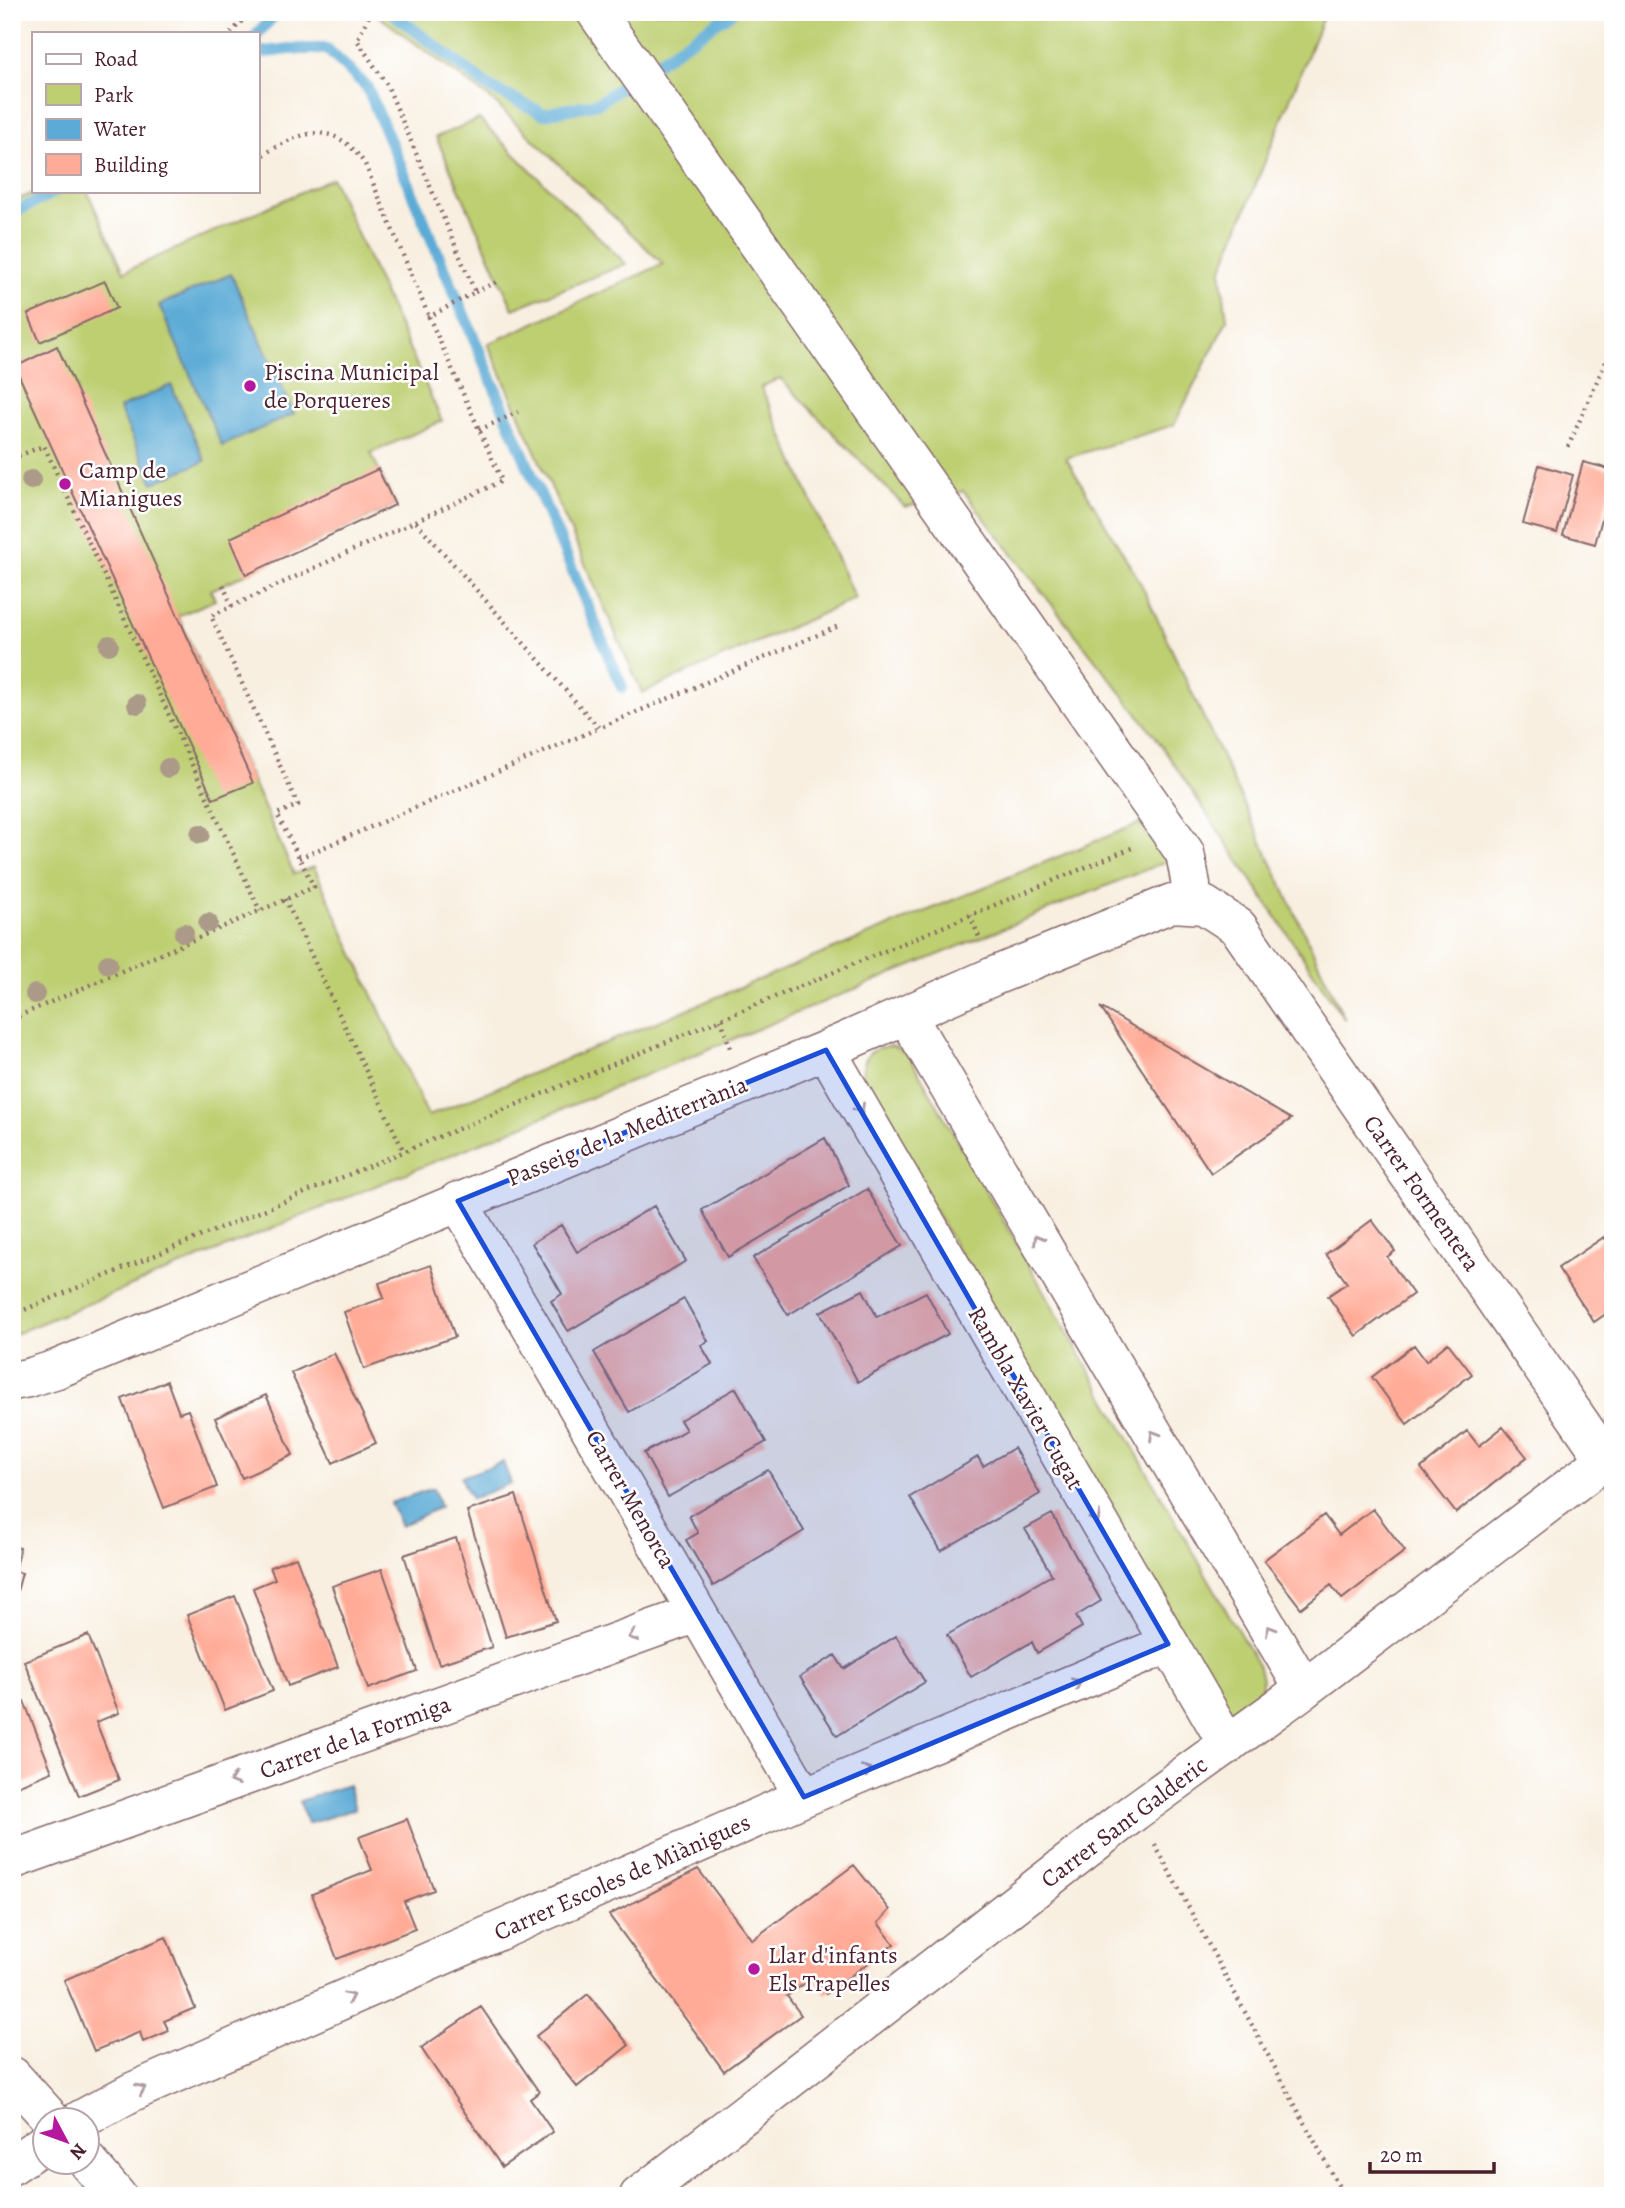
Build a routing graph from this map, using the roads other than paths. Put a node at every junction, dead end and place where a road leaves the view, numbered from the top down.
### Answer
1 (596, 12) edge
2 (1190, 904) junction
3 (907, 1016) junction
4 (826, 1049) junction
5 (458, 1201) junction
6 (12, 1381) edge
7 (1609, 1457) edge
8 (697, 1613) junction
9 (1168, 1644) junction
10 (1304, 1689) junction
11 (1228, 1745) junction
12 (804, 1797) junction
13 (12, 1860) edge
14 (12, 2076) edge
15 (39, 2106) edge
16 (102, 2108) edge
17 (32, 2151) edge
18 (12, 2165) edge
19 (100, 2176) edge
20 (117, 2196) edge
21 (639, 2196) edge

1 - 2 street
2 - 3 street, Passeig de la Mediterrània
2 - 7 street, Carrer Formentera
3 - 4 street, Passeig de la Mediterrània
10 -> 3 street
4 - 5 street, Passeig de la Mediterrània
4 -> 9 street, Rambla Xavier Cugat
5 - 6 street, Passeig de la Mediterrània
5 - 8 street, Carrer Menorca
7 - 10 street, Carrer Sant Galderic
8 - 12 street, Carrer Menorca
8 -> 13 street, Carrer de la Formiga
9 - 11 street, Rambla Xavier Cugat
12 -> 9 street, Carrer Escoles de Miànigues
10 - 11 street, Carrer Sant Galderic
11 - 21 street, Carrer Sant Galderic
16 -> 12 street, Carrer Escoles de Miànigues
14 - 15 street
17 - 18 street
19 - 20 street

